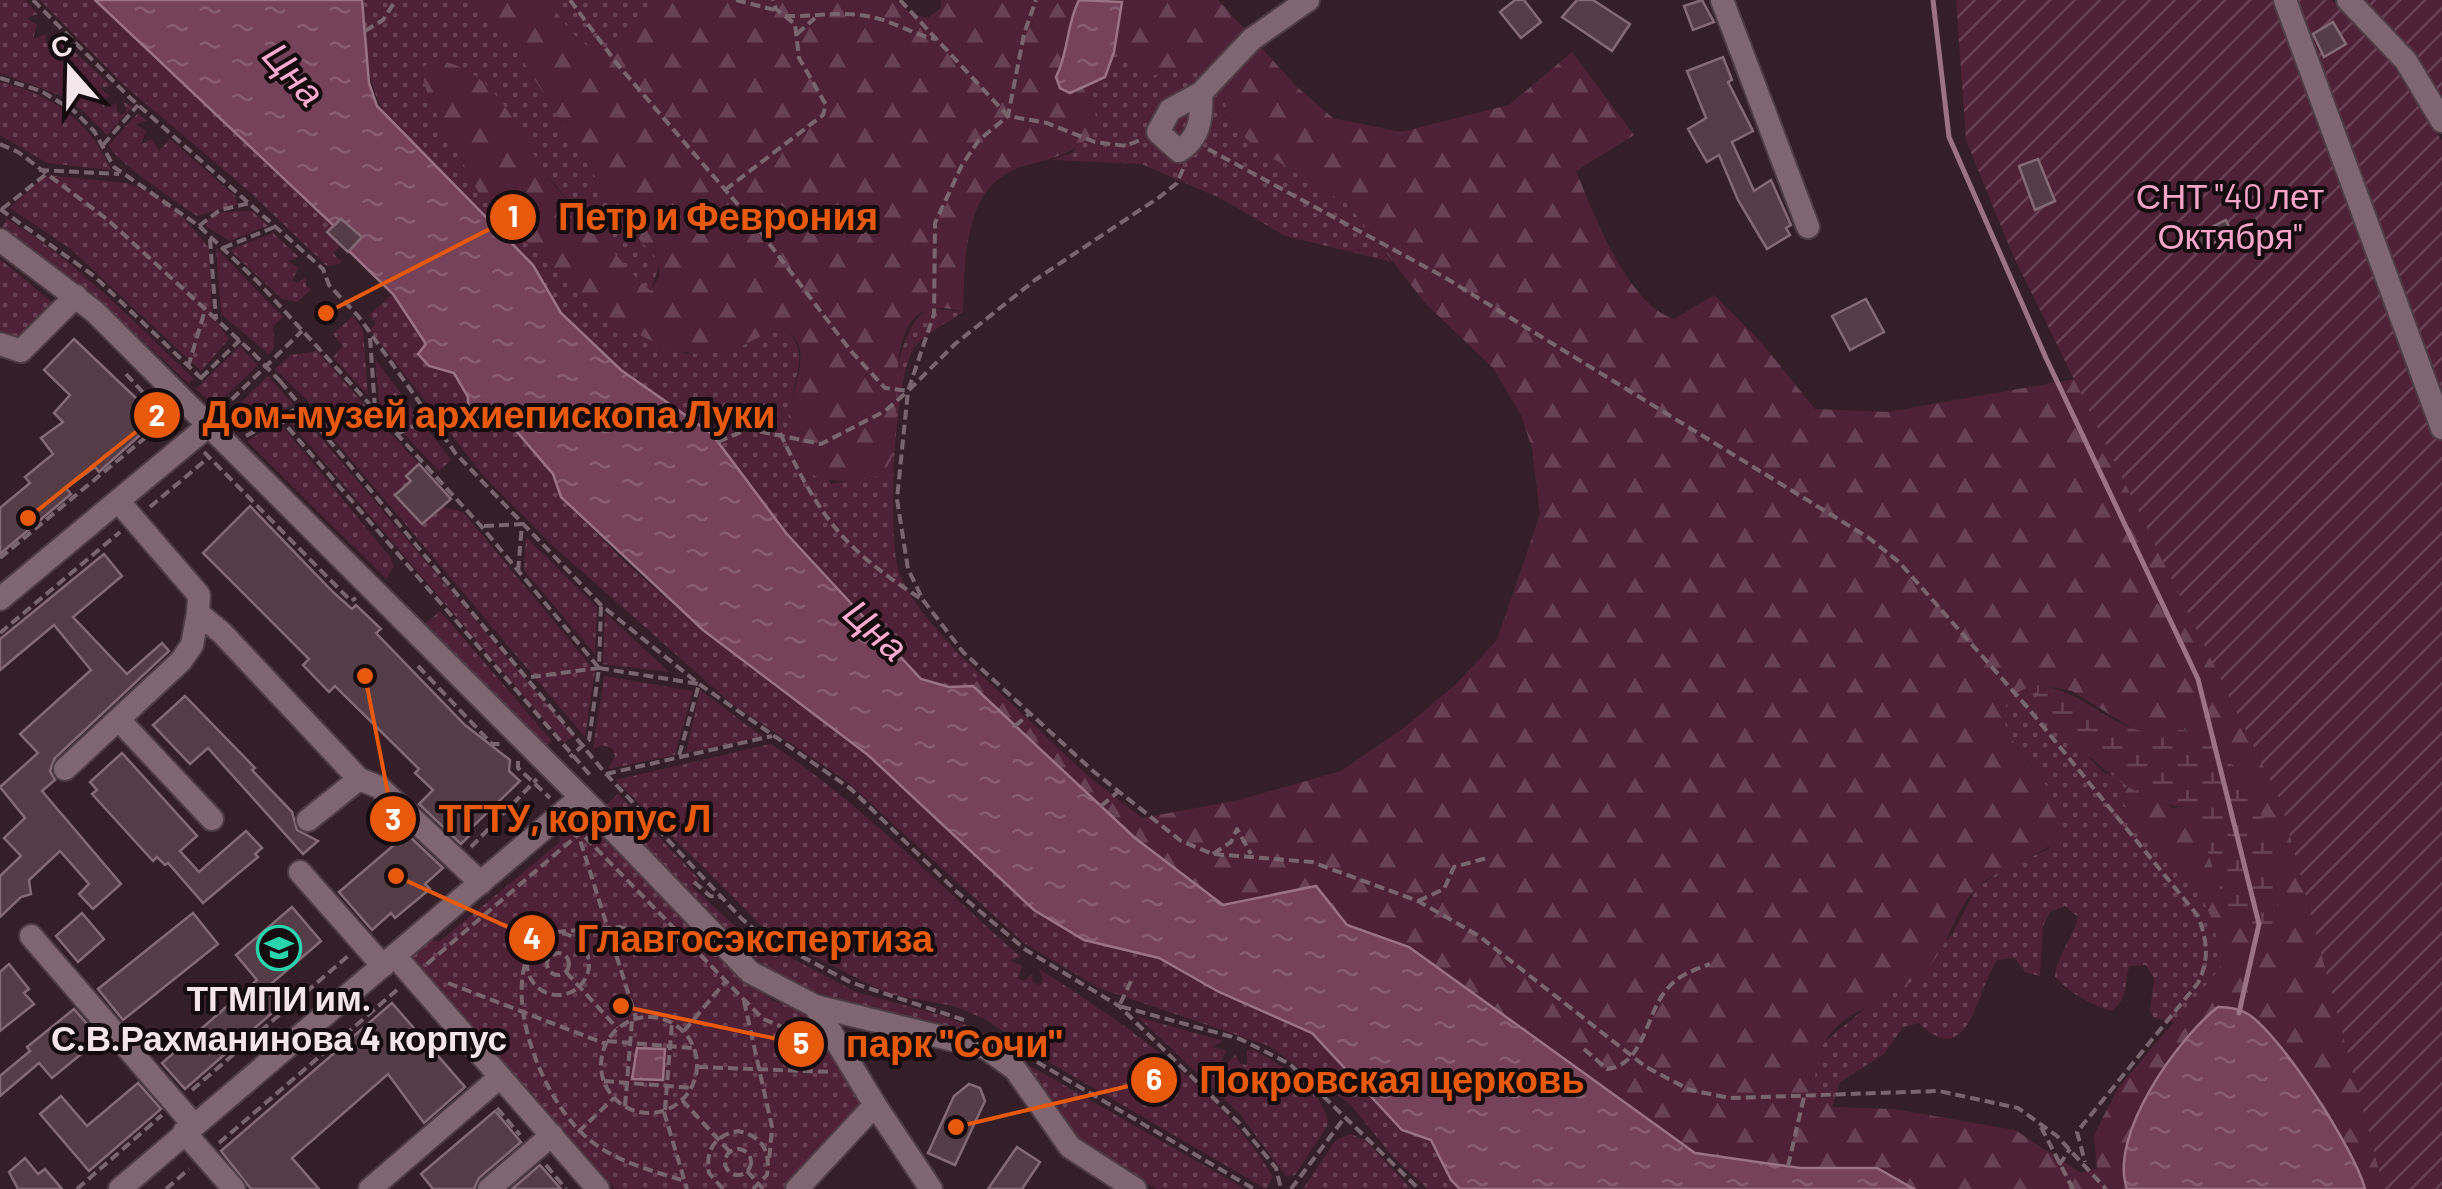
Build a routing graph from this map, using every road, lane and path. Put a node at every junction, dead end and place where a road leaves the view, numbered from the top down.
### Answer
1 (33, 0) edge
2 (396, 0) edge
3 (570, 0) edge
4 (736, 0) edge
5 (773, 0) edge
6 (900, 0) edge
7 (1036, 0) edge
8 (1308, 0) edge
9 (1722, 0) edge
10 (2285, 0) edge
11 (2348, 0) edge
12 (783, 14) junction
13 (818, 16) junction
14 (365, 31) dead end
15 (797, 34) junction
16 (936, 39) junction
17 (0, 78) edge
18 (1201, 94) junction
19 (138, 105) junction
20 (1008, 116) junction
21 (2442, 121) edge
22 (1158, 132) junction
23 (1192, 142) junction
24 (0, 144) edge
25 (103, 145) junction
26 (39, 170) junction
27 (121, 174) junction
28 (45, 175) junction
29 (725, 190) junction
30 (250, 203) junction
31 (1, 209) edge
32 (199, 226) junction
33 (277, 226) junction
34 (1808, 227) dead end
35 (210, 239) junction
36 (0, 240) edge
37 (223, 248) junction
38 (76, 296) junction
39 (205, 310) junction
40 (216, 318) junction
41 (302, 330) junction
42 (370, 334) junction
43 (240, 340) junction
44 (0, 344) edge
45 (188, 367) junction
46 (201, 378) junction
47 (908, 391) junction
48 (182, 400) junction
49 (301, 406) junction
50 (377, 414) junction
51 (278, 416) junction
52 (428, 419) junction
53 (167, 420) junction
54 (2442, 428) edge
55 (200, 433) junction
56 (397, 434) junction
57 (780, 434) junction
58 (718, 442) dead end
59 (231, 445) junction
60 (209, 457) junction
61 (126, 511) junction
62 (522, 524) junction
63 (481, 526) junction
64 (0, 558) edge
65 (518, 572) junction
66 (0, 599) edge
67 (922, 600) junction
68 (601, 606) junction
69 (369, 608) dead end
70 (198, 613) junction
71 (0, 633) edge
72 (414, 662) dead end
73 (598, 668) junction
74 (529, 678) junction
75 (698, 684) junction
76 (1030, 714) junction
77 (119, 720) junction
78 (1015, 726) dead end
79 (774, 736) junction
80 (584, 745) junction
81 (679, 756) junction
82 (66, 769) dead end
83 (606, 774) junction
84 (359, 779) junction
85 (533, 782) junction
86 (620, 789) junction
87 (1119, 791) junction
88 (593, 798) junction
89 (1101, 806) dead end
90 (564, 814) junction
91 (212, 818) dead end
92 (308, 820) dead end
93 (582, 834) junction
94 (1213, 854) junction
95 (1253, 856) junction
96 (1486, 858) dead end
97 (460, 861) junction
98 (300, 872) dead end
99 (683, 872) dead end
100 (482, 884) junction
101 (723, 897) junction
102 (1418, 902) junction
103 (609, 927) junction
104 (547, 935) junction
105 (31, 936) dead end
106 (363, 943) junction
107 (688, 943) dead end
108 (530, 951) junction
109 (389, 961) junction
110 (740, 963) junction
111 (1710, 964) dead end
112 (566, 972) junction
113 (413, 976) junction
114 (1131, 981) dead end
115 (579, 987) junction
116 (743, 999) dead end
117 (815, 1006) junction
118 (1119, 1006) junction
119 (520, 1011) junction
120 (634, 1019) junction
121 (966, 1021) dead end
122 (672, 1022) junction
123 (617, 1029) junction
124 (684, 1031) junction
125 (606, 1042) junction
126 (630, 1043) junction
127 (670, 1046) junction
128 (695, 1048) junction
129 (1584, 1049) dead end
130 (1026, 1056) dead end
131 (1631, 1056) junction
132 (698, 1067) junction
133 (762, 1070) junction
134 (856, 1074) junction
135 (499, 1078) junction
136 (604, 1080) junction
137 (627, 1083) junction
138 (667, 1086) junction
139 (692, 1088) junction
140 (614, 1098) junction
141 (1804, 1098) junction
142 (682, 1100) junction
143 (176, 1104) junction
144 (875, 1105) junction
145 (625, 1106) junction
146 (664, 1111) junction
147 (1346, 1117) junction
148 (2039, 1122) junction
149 (189, 1128) junction
150 (564, 1138) junction
151 (718, 1139) junction
152 (2070, 1148) junction
153 (730, 1152) junction
154 (204, 1156) junction
155 (769, 1162) junction
156 (2085, 1162) junction
157 (2059, 1165) junction
158 (1788, 1166) dead end
159 (747, 1171) junction
160 (685, 1181) junction
161 (761, 1187) edge
162 (76, 1189) edge
163 (120, 1189) edge
164 (166, 1189) edge
165 (234, 1189) edge
166 (370, 1189) edge
167 (489, 1189) edge
168 (598, 1189) edge
169 (687, 1189) edge
170 (723, 1189) edge
171 (753, 1189) edge
172 (797, 1189) edge
173 (931, 1189) edge
174 (1134, 1189) edge
175 (1254, 1189) edge
176 (1282, 1189) edge
177 (1290, 1189) edge
178 (1419, 1189) edge
179 (2073, 1189) edge
180 (2106, 1189) edge

1 - 19 path
2 - 14 path
3 - 29 path
4 - 12 path
5 - 12 path
6 - 16 path
7 - 20 path
8 - 18 street
9 - 34 street
10 - 54 street
11 - 21 street
12 - 13 path
12 - 15 path
13 - 15 path
13 - 16 path
15 - 29 path
16 - 20 path
17 - 25 path
18 - 22 street
18 - 23 street
19 - 25 path
19 - 30 path
20 - 22 path
20 - 47 path
22 - 23 street
23 - 47 path
23 - 156 path
24 - 26 path
25 - 27 path
26 - 27 path
26 - 28 path
27 - 32 path
28 - 31 path
28 - 39 path
29 - 47 path
30 - 32 path
30 - 33 path
31 - 45 path
32 - 35 path
33 - 37 path
33 - 42 path
35 - 37 path
35 - 40 path
36 - 38 street
37 - 41 path
38 - 44 street
38 - 48 street
39 - 40 path
39 - 45 path
40 - 43 path
41 - 50 path
41 - 55 path
42 - 50 path
42 - 52 path
43 - 46 path
43 - 49 path, bridge
45 - 46 path
46 - 48 path
47 - 57 path
47 - 67 path
48 - 53 path
48 - 55 street
49 - 50 path
49 - 51 path
49 - 74 path
50 - 56 path
51 - 59 path
51 - 88 path
52 - 56 path
52 - 62 path
53 - 55 path
53 - 64 path
55 - 59 street
55 - 60 path
55 - 61 street
56 - 63 path
57 - 58 path
57 - 67 path
59 - 60 path
59 - 88 street
60 - 61 path
60 - 69 path
61 - 66 street
61 - 70 street
61 - 71 path
62 - 63 path
62 - 65 path
62 - 68 path
63 - 65 path
65 - 73 path
67 - 76 path
68 - 73 path
68 - 75 path
70 - 77 street
70 - 84 street
72 - 85 path
73 - 74 path
73 - 75 path
73 - 80 path
74 - 80 path
75 - 79 path
75 - 81 path
76 - 78 path
76 - 87 path
77 - 82 street
77 - 91 street
79 - 81 path
79 - 118 path
80 - 83 path
81 - 83 path
83 - 86 path
84 - 92 street
84 - 97 street
85 - 90 path
85 - 97 path
86 - 88 path
86 - 101 path
87 - 89 path
87 - 94 path
88 - 90 street
88 - 93 path
88 - 110 street
90 - 93 path
90 - 100 street
93 - 103 path
93 - 119 path
94 - 95 path
94 - 95 path
95 - 102 path
96 - 102 path
97 - 100 street
98 - 106 street
99 - 101 path
100 - 109 street
101 - 121 path
102 - 131 path
103 - 104 path
103 - 107 path
103 - 120 path
104 - 108 path
104 - 115 path
105 - 143 street
106 - 109 street
106 - 143 path
108 - 115 path
108 - 119 path
109 - 113 street
109 - 149 street
110 - 117 street
110 - 124 path
111 - 131 path
112 - 112 path
112 - 115 path
113 - 135 street
113 - 154 path
114 - 118 path
115 - 123 path
116 - 133 path
117 - 134 street
117 - 174 street
118 - 147 path
118 - 176 path
119 - 125 path
119 - 150 path
120 - 122 path
120 - 123 path
120 - 126 path
122 - 124 path
122 - 127 path
123 - 125 path
124 - 128 path
125 - 126 path
125 - 136 path
126 - 127 path
126 - 137 path
127 - 128 path
127 - 138 path
128 - 132 path
129 - 131 path
130 - 175 path
131 - 141 path
132 - 133 path
132 - 139 path
133 - 134 path
133 - 155 path
134 - 144 street
135 - 150 street
135 - 166 street
136 - 137 path
136 - 140 path
137 - 138 path
137 - 145 path
138 - 139 path
138 - 146 path
139 - 142 path
140 - 145 path
140 - 150 path
141 - 148 path
141 - 158 path
142 - 146 path
142 - 151 path
143 - 149 street
143 - 162 path
144 - 172 street
144 - 173 street
145 - 146 path
146 - 160 path
147 - 177 path
147 - 178 path
148 - 152 path
148 - 157 path
149 - 154 street
149 - 163 street
150 - 160 path
150 - 167 street
150 - 168 street
151 - 153 path
151 - 155 path
151 - 170 path
152 - 156 path
152 - 157 path
153 - 159 path
153 - 159 path
154 - 164 path
154 - 165 street
155 - 161 path
156 - 180 path
157 - 179 path
159 - 161 path
160 - 169 path
161 - 171 path

